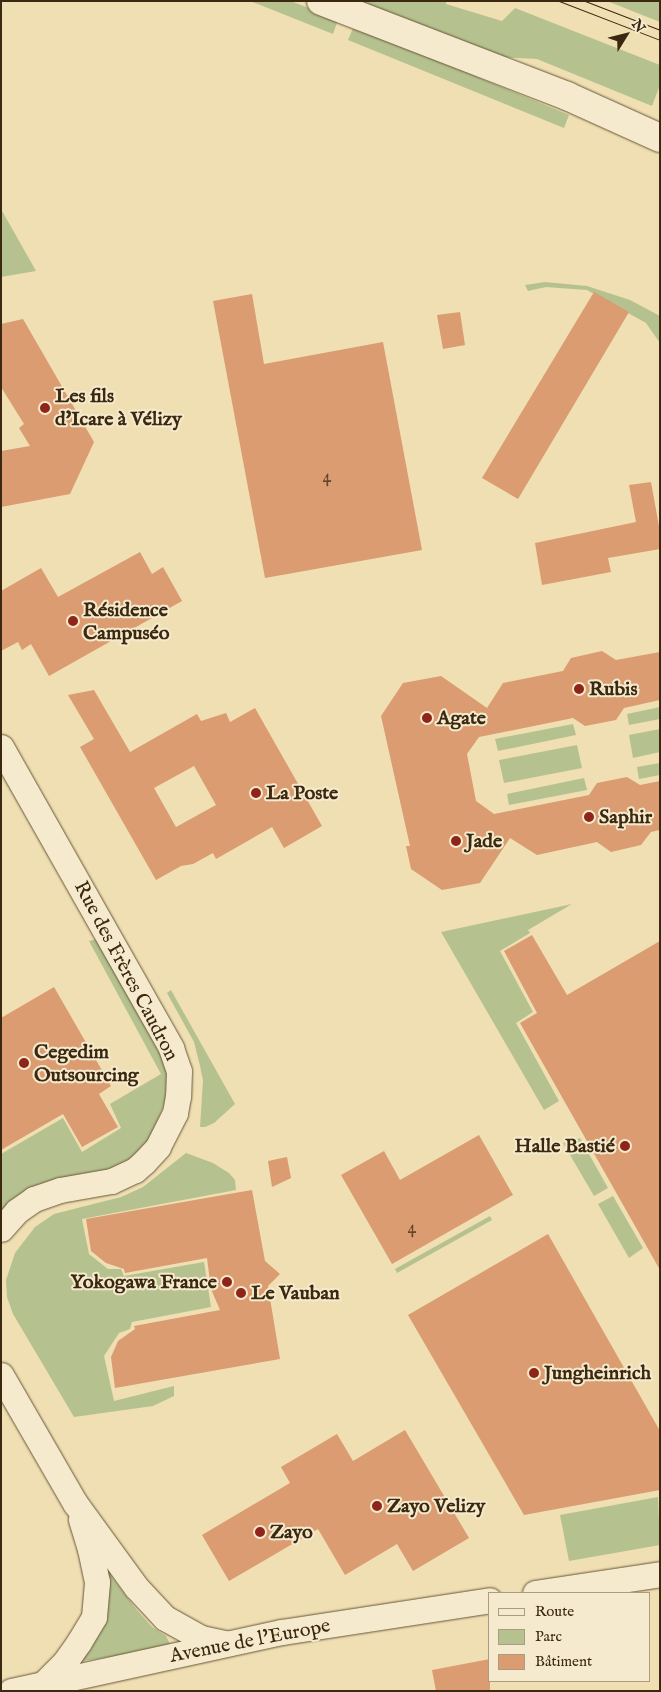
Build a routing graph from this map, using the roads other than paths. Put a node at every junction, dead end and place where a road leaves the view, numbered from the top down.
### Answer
1 (321, 1) edge
2 (566, 96) junction
3 (660, 117) edge
4 (660, 138) edge
5 (1, 747) edge
6 (1, 1229) edge
7 (1, 1375) edge
8 (75, 1502) junction
9 (660, 1574) edge
10 (542, 1592) edge
11 (488, 1600) edge
12 (227, 1643) junction
13 (43, 1684) junction
14 (12, 1691) edge

1 - 2 main road
2 - 3 main road
2 - 4 main road
5 - 6 street, Rue des Frères Caudron
7 - 8 street
8 - 12 street
8 - 13 street
9 - 10 street
11 - 12 street, Avenue de l'Europe
12 - 13 street, Avenue de l'Europe
13 - 14 street, Avenue de l'Europe

